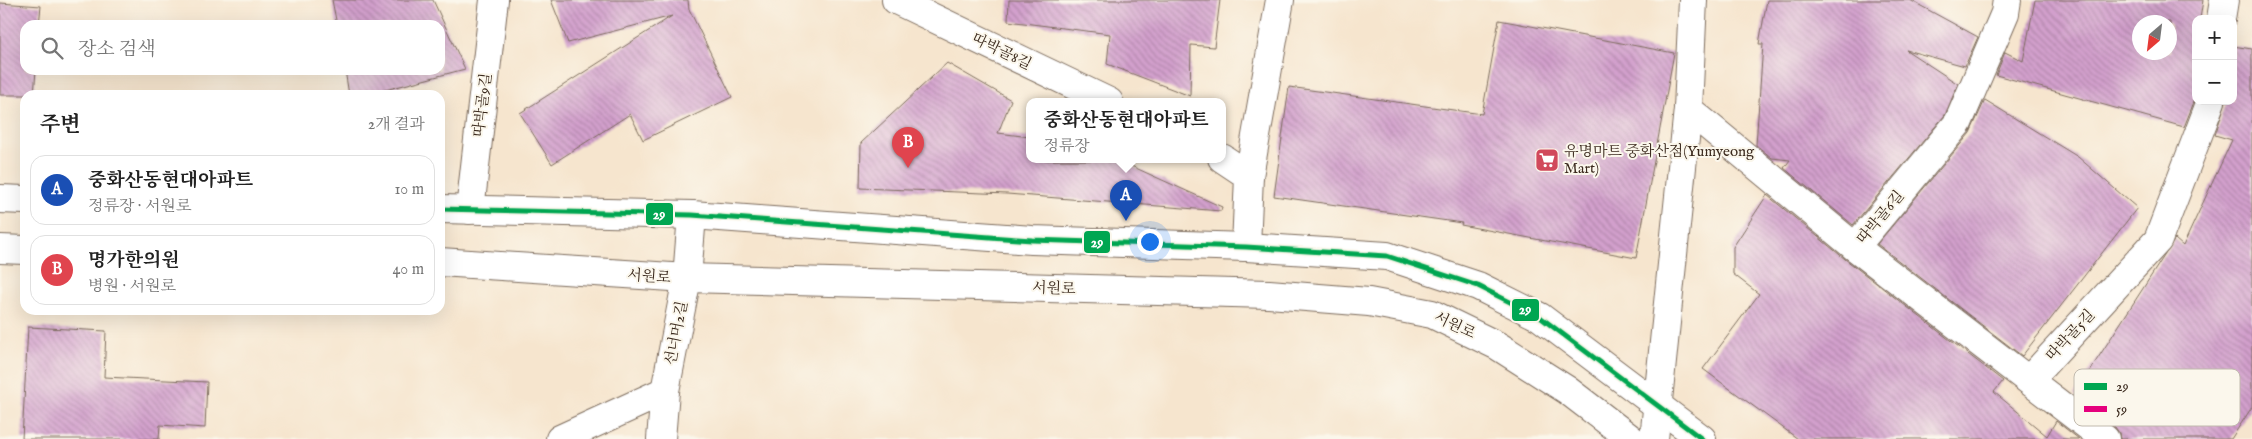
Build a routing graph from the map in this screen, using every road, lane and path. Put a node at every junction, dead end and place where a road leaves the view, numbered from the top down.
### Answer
1 (494, 0) edge
2 (896, 0) edge
3 (1280, 0) edge
4 (1692, 0) edge
5 (2007, 0) edge
6 (2224, 0) edge
7 (2222, 15) edge
8 (1101, 98) edge
9 (2209, 105) edge
10 (1688, 110) junction
11 (1226, 161) edge
12 (1249, 176) junction
13 (0, 199) edge
14 (20, 200) edge
15 (445, 209) edge
16 (470, 210) junction
17 (692, 215) junction
18 (1246, 247) junction
19 (1855, 247) junction
20 (0, 250) edge
21 (20, 250) edge
22 (445, 262) edge
23 (687, 278) junction
24 (2029, 380) junction
25 (665, 391) junction
26 (1658, 405) junction
27 (2074, 415) edge
28 (2088, 426) edge
29 (560, 439) edge
30 (661, 439) edge
31 (1631, 439) edge
32 (1654, 439) edge
33 (1702, 439) edge
34 (2105, 439) edge

1 - 16 street, 따박골9길
2 - 8 street, 따박골8길
3 - 12 street
4 - 10 street
5 - 19 street, 따박골6길
6 - 7 street
9 - 24 street, 따박골5길
10 - 19 street, 따박골6길
10 - 26 street
11 - 12 street
12 - 18 street
13 - 14 street
15 - 16 street
16 - 17 street
17 - 18 street
17 - 23 street, 선너머2길
18 - 26 street
19 - 24 street
20 - 21 street
22 - 23 street, 서원로
23 - 25 street, 선너머2길
23 - 31 street, 서원로
24 - 27 street
25 - 29 street
25 - 30 street, 선너머2길
26 - 32 street
26 - 33 street
28 - 34 street

